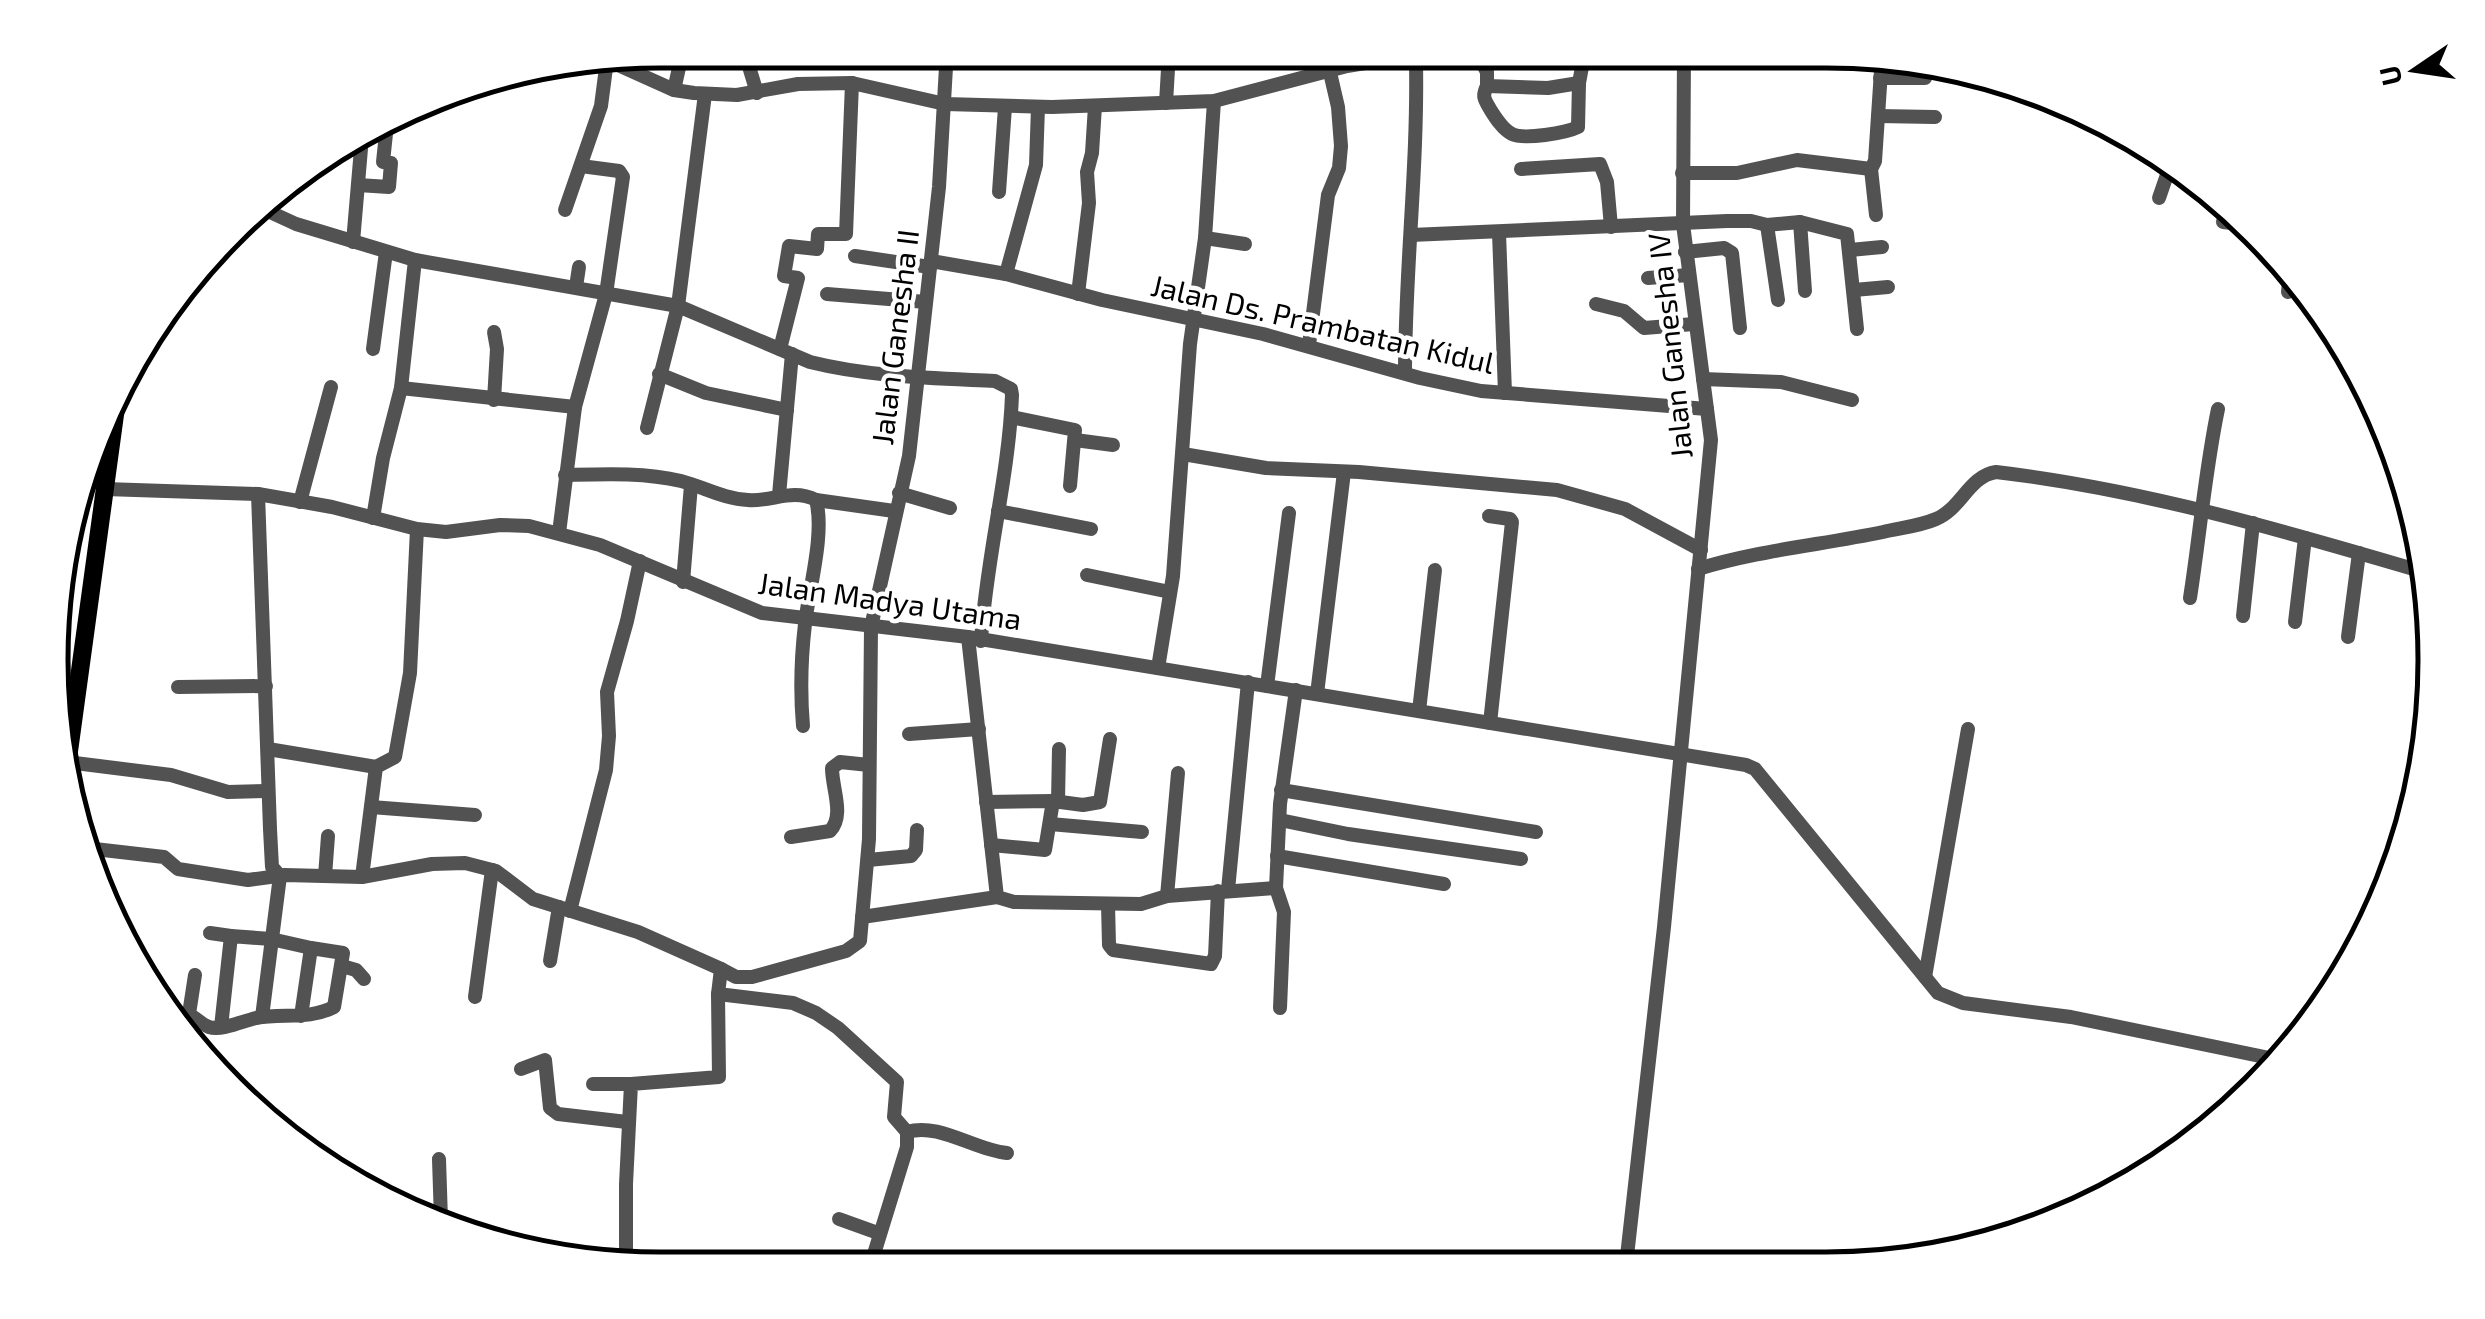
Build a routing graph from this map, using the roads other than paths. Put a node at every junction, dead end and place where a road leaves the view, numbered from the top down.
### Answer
1 (679, 68) edge
2 (750, 68) edge
3 (946, 68) edge
4 (1167, 68) edge
5 (1341, 68) edge
6 (1415, 68) edge
7 (1484, 68) edge
8 (1582, 68) edge
9 (1683, 68) edge
10 (628, 69) edge
11 (1332, 70) junction
12 (605, 71) edge
13 (1881, 71) edge
14 (1880, 78) junction
15 (1924, 78) dead end
16 (1579, 82) junction
17 (852, 84) junction
18 (1487, 86) junction
19 (674, 90) junction
20 (757, 92) junction
21 (704, 94) junction
22 (1214, 101) junction
23 (1166, 103) junction
24 (945, 104) junction
25 (1095, 106) junction
26 (1005, 107) junction
27 (1038, 108) junction
28 (1878, 116) junction
29 (1935, 117) dead end
30 (385, 136) edge
31 (361, 148) edge
32 (581, 166) junction
33 (1520, 169) dead end
34 (1871, 169) junction
35 (1682, 173) junction
36 (2167, 176) edge
37 (358, 185) junction
38 (999, 192) dead end
39 (2160, 198) dead end
40 (565, 210) dead end
41 (272, 212) edge
42 (1876, 216) dead end
43 (1800, 222) junction
44 (1683, 224) junction
45 (1767, 225) junction
46 (1611, 226) junction
47 (1499, 234) junction
48 (1410, 235) junction
49 (1205, 238) junction
50 (353, 242) junction
51 (1245, 244) dead end
52 (1882, 247) dead end
53 (1850, 250) junction
54 (386, 252) junction
55 (1685, 252) junction
56 (855, 256) dead end
57 (415, 260) junction
58 (931, 264) junction
59 (579, 268) dead end
60 (1006, 274) junction
61 (1688, 275) junction
62 (1648, 278) dead end
63 (1888, 287) dead end
64 (576, 288) junction
65 (1854, 290) junction
66 (1804, 291) dead end
67 (606, 294) junction
68 (827, 294) dead end
69 (1078, 294) junction
70 (1778, 300) dead end
71 (926, 302) junction
72 (1596, 304) dead end
73 (678, 306) junction
74 (1193, 318) junction
75 (1694, 324) junction
76 (1740, 328) dead end
77 (1858, 329) dead end
78 (494, 332) dead end
79 (1309, 345) junction
80 (373, 349) dead end
81 (786, 352) junction
82 (1405, 373) junction
83 (659, 374) junction
84 (917, 379) junction
85 (1703, 379) junction
86 (330, 387) dead end
87 (400, 388) junction
88 (1506, 393) junction
89 (494, 400) junction
90 (1852, 400) dead end
91 (575, 407) junction
92 (2218, 408) dead end
93 (1707, 409) junction
94 (788, 410) junction
95 (1011, 418) junction
96 (647, 428) dead end
97 (1076, 440) junction
98 (1113, 445) dead end
99 (1183, 455) junction
100 (101, 464) edge
101 (565, 475) junction
102 (1343, 479) junction
103 (691, 485) junction
104 (1070, 486) dead end
105 (105, 489) junction
106 (899, 493) junction
107 (258, 494) junction
108 (779, 495) junction
109 (816, 500) junction
110 (300, 502) junction
111 (950, 508) dead end
112 (894, 511) junction
113 (998, 511) junction
114 (2204, 511) junction
115 (1289, 513) dead end
116 (1489, 516) dead end
117 (373, 518) junction
118 (2252, 522) junction
119 (418, 529) junction
120 (1091, 530) dead end
121 (560, 533) junction
122 (2304, 538) junction
123 (1701, 550) junction
124 (2359, 553) junction
125 (640, 561) junction
126 (2410, 568) edge
127 (1435, 570) dead end
128 (1698, 570) junction
129 (1087, 575) dead end
130 (683, 582) junction
131 (1170, 592) junction
132 (2190, 598) dead end
133 (2243, 616) dead end
134 (805, 620) junction
135 (2296, 622) dead end
136 (871, 626) junction
137 (2348, 637) dead end
138 (975, 639) junction
139 (1158, 668) junction
140 (1248, 682) junction
141 (266, 686) junction
142 (1268, 686) junction
143 (178, 687) dead end
144 (1296, 690) junction
145 (1317, 694) junction
146 (1419, 711) junction
147 (1490, 723) junction
148 (803, 726) dead end
149 (72, 728) edge
150 (1968, 729) dead end
151 (980, 730) junction
152 (908, 734) dead end
153 (1110, 739) dead end
154 (1059, 748) dead end
155 (268, 749) junction
156 (1680, 754) junction
157 (869, 764) junction
158 (77, 765) edge
159 (376, 767) junction
160 (1178, 772) dead end
161 (1281, 790) junction
162 (268, 791) junction
163 (986, 802) junction
164 (1055, 802) junction
165 (371, 808) junction
166 (475, 815) dead end
167 (1280, 820) junction
168 (1050, 824) junction
169 (917, 830) dead end
170 (1142, 832) dead end
171 (1536, 832) dead end
172 (328, 836) dead end
173 (791, 837) dead end
174 (991, 845) junction
175 (99, 849) edge
176 (1278, 856) junction
177 (868, 860) junction
178 (1521, 860) dead end
179 (492, 870) junction
180 (280, 876) junction
181 (325, 876) junction
182 (362, 877) junction
183 (1444, 884) dead end
184 (1276, 888) junction
185 (1223, 890) junction
186 (1167, 896) junction
187 (997, 897) junction
188 (1108, 904) junction
189 (564, 909) junction
190 (862, 917) junction
191 (210, 933) dead end
192 (231, 936) junction
193 (271, 939) junction
194 (310, 948) junction
195 (550, 960) dead end
196 (342, 966) junction
197 (195, 975) dead end
198 (1925, 976) junction
199 (364, 979) dead end
200 (719, 980) junction
201 (475, 997) dead end
202 (1280, 1008) dead end
203 (300, 1016) junction
204 (262, 1017) junction
205 (221, 1027) junction
206 (2265, 1056) edge
207 (520, 1069) dead end
208 (592, 1084) dead end
209 (631, 1084) junction
210 (628, 1122) junction
211 (906, 1132) junction
212 (1007, 1153) dead end
213 (439, 1159) dead end
214 (440, 1209) edge
215 (840, 1219) dead end
216 (878, 1233) junction
217 (626, 1250) edge
218 (874, 1252) edge
219 (1627, 1252) edge

1 - 19 street
2 - 20 street
3 - 24 street, Jalan Ganesha II
4 - 23 street
5 - 11 street
6 - 48 street
7 - 18 street
8 - 16 street
9 - 35 street, Jalan Ganesha IV
10 - 19 street
11 - 22 street
11 - 79 street
12 - 32 street
13 - 14 street
14 - 15 street
14 - 28 street
16 - 18 street
16 - 18 street
17 - 20 street
17 - 24 street
17 - 81 street
19 - 21 street
20 - 21 street
21 - 73 street
22 - 23 street
22 - 49 street
23 - 25 street
24 - 26 street
24 - 58 street, Jalan Ganesha II
25 - 27 street
25 - 69 street
26 - 27 street
26 - 38 street
27 - 60 street
28 - 29 street
28 - 34 street
30 - 37 street
31 - 37 street
32 - 40 street
32 - 67 street
33 - 46 street
34 - 35 street
34 - 42 street
35 - 44 street, Jalan Ganesha IV
36 - 39 street
37 - 50 street
41 - 50 street
43 - 45 street
43 - 53 street
43 - 66 street
44 - 45 street
44 - 46 street
44 - 55 street, Jalan Ganesha IV
45 - 70 street
46 - 47 street
47 - 48 street
47 - 88 street
48 - 82 street
49 - 51 street
49 - 74 street
50 - 54 street
52 - 53 street
53 - 65 street
54 - 57 street
54 - 80 street
55 - 61 street, Jalan Ganesha IV
55 - 76 street
56 - 58 street, Jalan Ds. Prambatan Kidul
57 - 64 street
57 - 87 street
58 - 60 street, Jalan Ds. Prambatan Kidul
58 - 71 street, Jalan Ganesha II
59 - 64 street
60 - 69 street, Jalan Ds. Prambatan Kidul
61 - 62 street
61 - 75 street, Jalan Ganesha IV
63 - 65 street
64 - 67 street
65 - 77 street
67 - 73 street
67 - 91 street
68 - 71 street
69 - 74 street, Jalan Ds. Prambatan Kidul
71 - 84 street, Jalan Ganesha II
72 - 75 street
73 - 81 street
73 - 83 street
74 - 79 street, Jalan Ds. Prambatan Kidul
74 - 99 street
75 - 85 street, Jalan Ganesha IV
78 - 89 street
79 - 82 street, Jalan Ds. Prambatan Kidul
81 - 84 street
81 - 94 street
82 - 88 street, Jalan Ds. Prambatan Kidul
83 - 94 street
83 - 96 street
84 - 95 street
84 - 106 street, Jalan Ganesha II
85 - 90 street
85 - 93 street, Jalan Ganesha IV
86 - 110 street
87 - 89 street
87 - 117 street
88 - 93 street, Jalan Ds. Prambatan Kidul
89 - 91 street
91 - 101 street
92 - 114 street
93 - 123 street, Jalan Ganesha IV
94 - 108 street
95 - 97 street
95 - 113 street
97 - 98 street
97 - 104 street
99 - 102 street
99 - 131 street
100 - 105 main road
101 - 103 street
101 - 121 street
102 - 123 street
102 - 145 street
103 - 108 street
103 - 130 street
105 - 107 street, Jalan Madya Utama
105 - 149 main road
106 - 111 street
106 - 112 street, Jalan Ganesha II
107 - 110 street, Jalan Madya Utama
107 - 141 street
108 - 109 street
109 - 112 street
109 - 134 street
110 - 117 street, Jalan Madya Utama
112 - 136 street, Jalan Ganesha II
113 - 120 street
113 - 138 street
114 - 118 street
114 - 128 street
114 - 132 street
115 - 142 street
116 - 147 street
117 - 119 street, Jalan Madya Utama
118 - 122 street
118 - 133 street
119 - 121 street, Jalan Madya Utama
119 - 159 street
121 - 125 street, Jalan Madya Utama
122 - 124 street
122 - 135 street
123 - 128 street, Jalan Ganesha IV
124 - 126 street
124 - 137 street
125 - 130 street, Jalan Madya Utama
125 - 189 street
127 - 146 street
128 - 156 street, Jalan Ganesha IV
129 - 131 street
130 - 134 street, Jalan Madya Utama
131 - 139 street
134 - 136 street, Jalan Madya Utama
134 - 148 street
136 - 138 street, Jalan Madya Utama
136 - 157 street, Jalan Ganesha II
138 - 139 street, Jalan Madya Utama
138 - 151 street
139 - 140 street, Jalan Madya Utama
140 - 142 street, Jalan Madya Utama
140 - 185 street
141 - 143 street
141 - 155 street
142 - 144 street, Jalan Madya Utama
144 - 145 street, Jalan Madya Utama
144 - 161 street
145 - 146 street, Jalan Madya Utama
146 - 147 street, Jalan Madya Utama
147 - 156 street, Jalan Madya Utama
150 - 198 street
151 - 152 street
151 - 163 street
153 - 164 street
154 - 164 street
155 - 159 street
155 - 162 street
156 - 198 street, Jalan Madya Utama
156 - 219 street, Jalan Ganesha IV
157 - 173 street
157 - 177 street, Jalan Ganesha II
158 - 162 street
159 - 165 street
160 - 186 street
161 - 167 street
161 - 171 street
162 - 180 street
163 - 164 street
163 - 174 street
164 - 168 street
165 - 166 street
165 - 182 street
167 - 176 street
167 - 178 street
168 - 170 street
168 - 174 street
169 - 177 street
172 - 181 street
174 - 187 street
175 - 180 street
176 - 183 street
176 - 184 street
177 - 190 street, Jalan Ganesha II
179 - 182 street
179 - 189 street
179 - 201 street
180 - 181 street
180 - 193 street
181 - 182 street
184 - 185 street
184 - 202 street
185 - 186 street
185 - 188 street
186 - 188 street
187 - 188 street
187 - 190 street
189 - 195 street
189 - 200 street
190 - 200 street
191 - 192 street
192 - 193 street
192 - 205 street
193 - 194 street
193 - 204 street
194 - 196 street
194 - 203 street
196 - 199 street
196 - 203 street
197 - 205 street
198 - 206 street, Jalan Madya Utama
200 - 209 street
200 - 211 street
203 - 204 street
204 - 205 street
207 - 210 street
208 - 209 street
209 - 210 street
210 - 217 street
211 - 212 street
211 - 216 street
213 - 214 street
215 - 216 street
216 - 218 street

